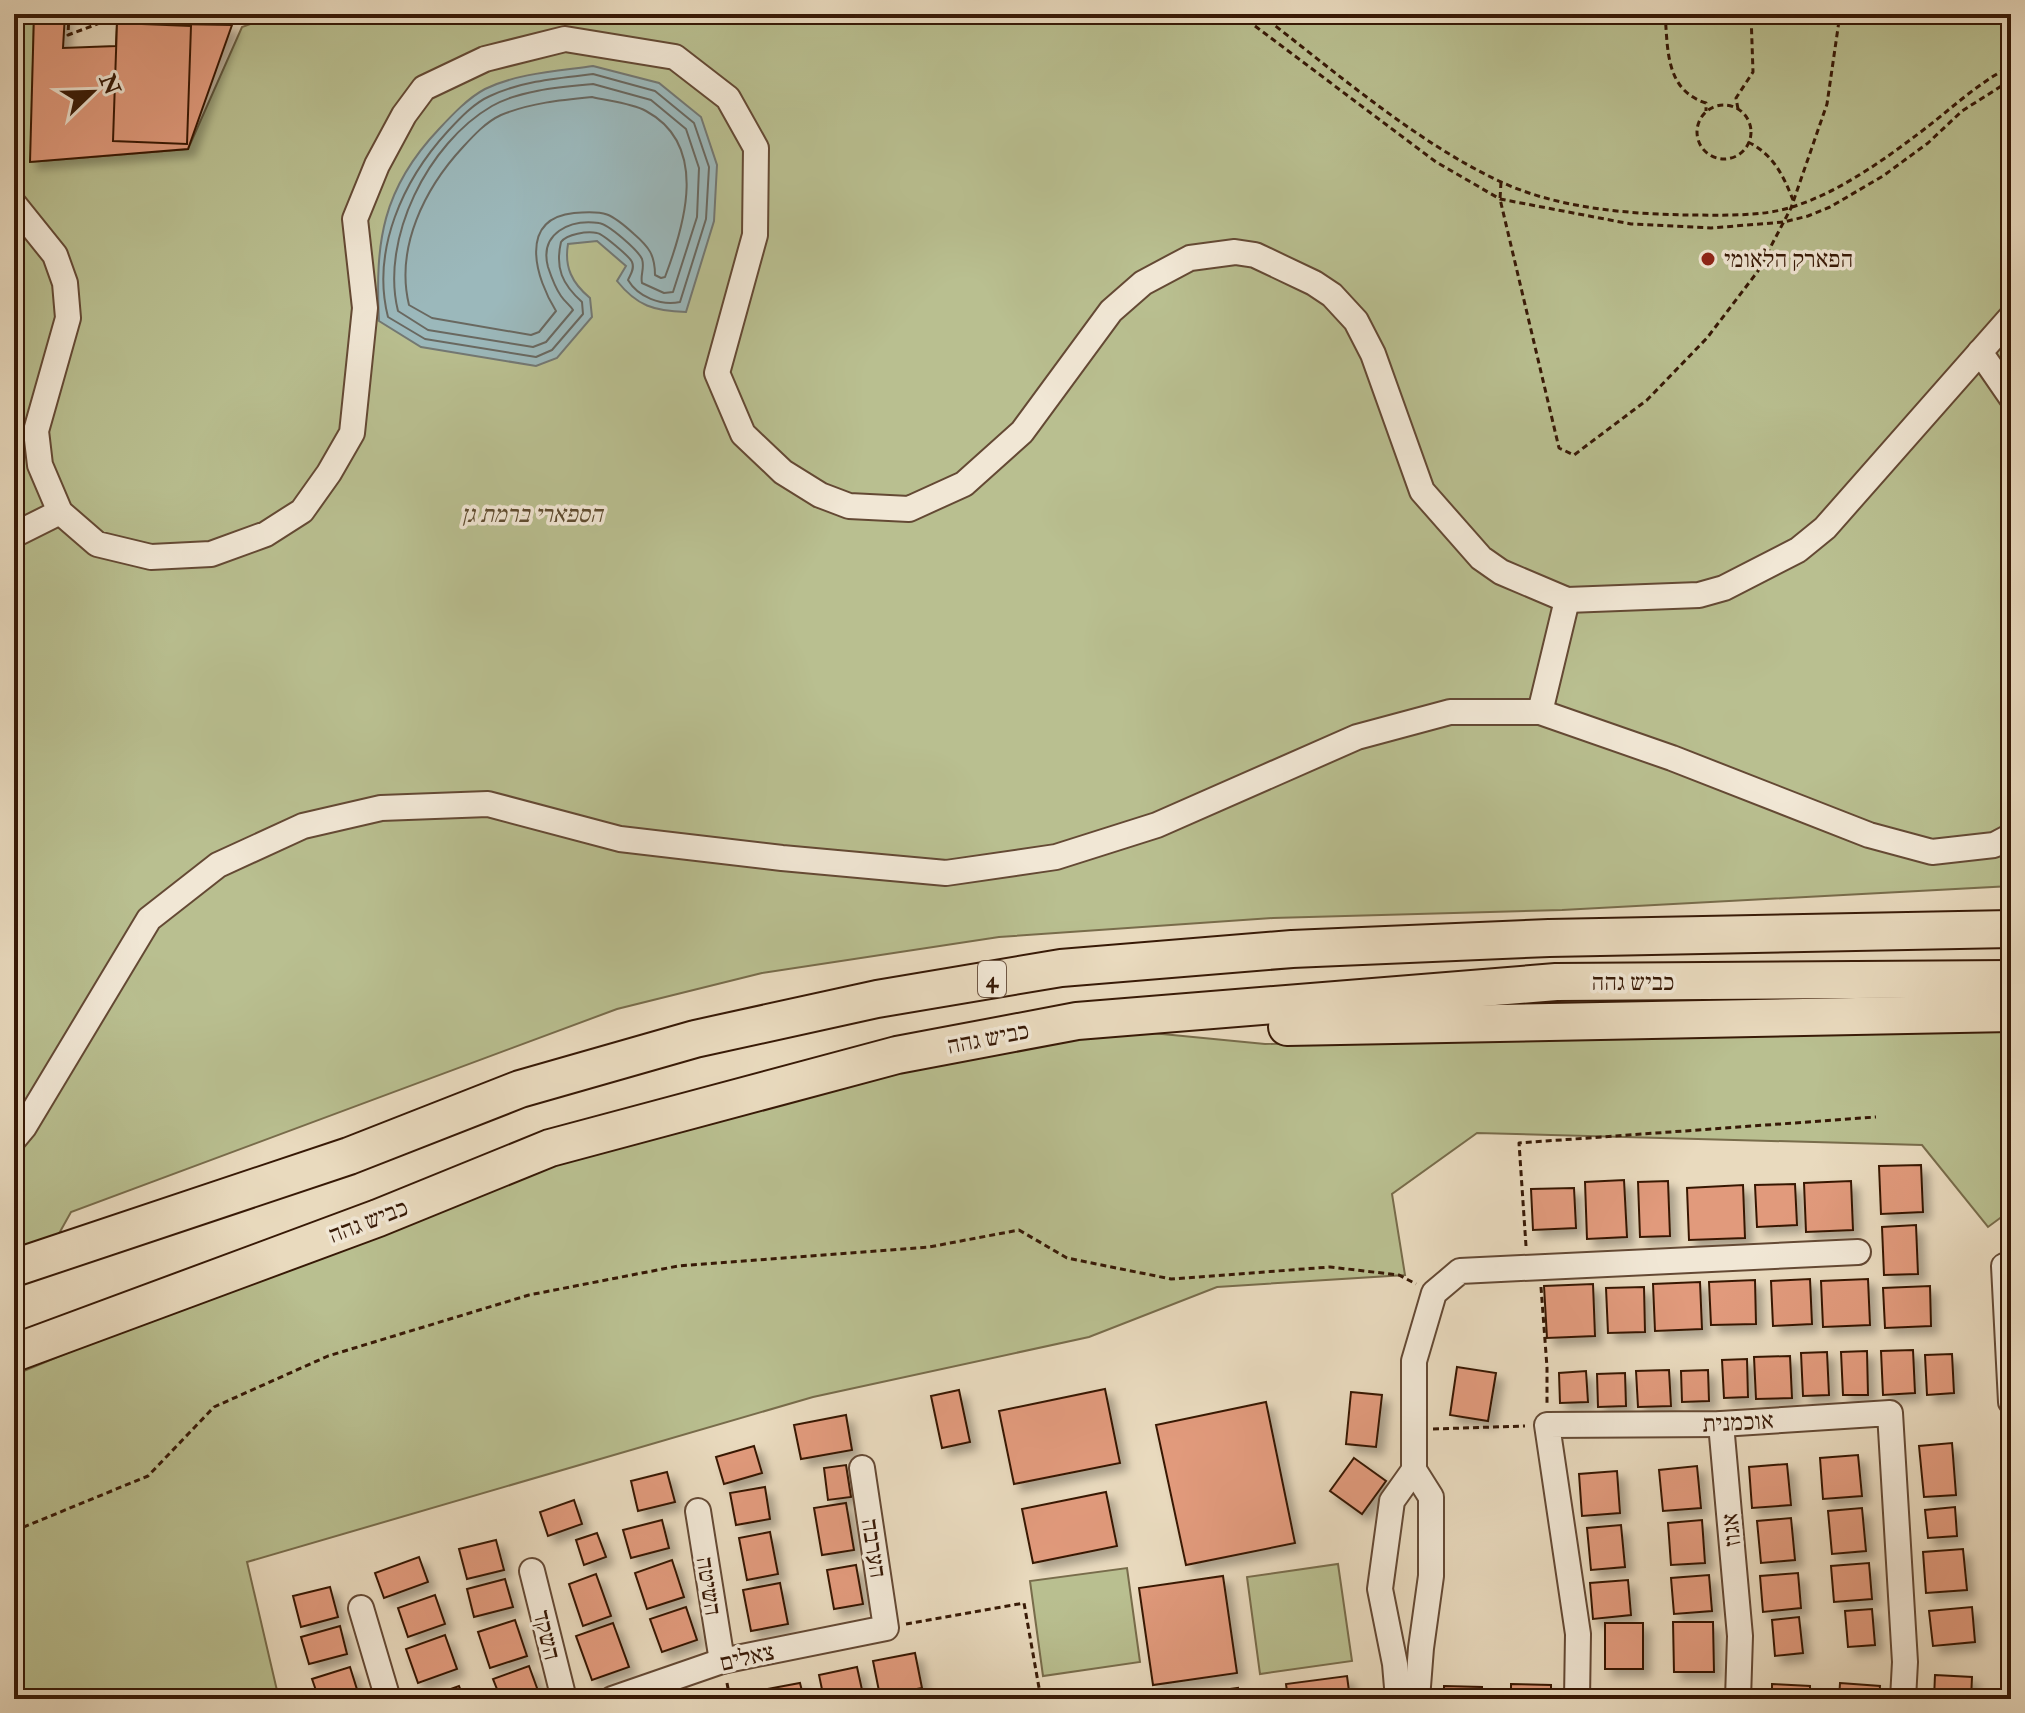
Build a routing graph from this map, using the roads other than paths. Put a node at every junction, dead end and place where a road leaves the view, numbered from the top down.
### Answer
1 (14, 204) edge
2 (2011, 317) edge
3 (1980, 352) junction
4 (2011, 397) edge
5 (60, 512) junction
6 (14, 535) edge
7 (1567, 600) junction
8 (1540, 712) junction
9 (2011, 836) edge
10 (2011, 929) edge
11 (2011, 979) edge
12 (2011, 1013) edge
13 (1154, 1015) junction
14 (14, 1139) edge
15 (1858, 1252) dead end
16 (2011, 1263) edge
17 (14, 1268) edge
18 (14, 1353) edge
19 (2011, 1402) edge
20 (1721, 1424) junction
21 (862, 1468) dead end
22 (1414, 1470) junction
23 (698, 1511) dead end
24 (532, 1571) dead end
25 (361, 1608) dead end
26 (886, 1628) joint
27 (722, 1661) junction
28 (1408, 1695) edge
29 (388, 1699) edge
30 (564, 1699) edge
31 (612, 1699) edge
32 (1577, 1699) edge
33 (1738, 1699) edge
34 (1903, 1699) edge

1 - 5 street
2 - 3 street
3 - 4 street
3 - 7 street
5 - 6 street
5 - 7 street
7 - 8 street
8 - 9 street
8 - 14 street
10 - 17 highway, כביש גהה / 4
11 - 13 highway, כביש גהה
12 - 13 highway
13 - 18 highway, כביש גהה
15 - 22 street
16 - 19 street
20 - 32 street, אוכמנית
20 - 33 street, אגוז
20 - 34 street, אוכמנית
21 - 26 street, הערבה
22 - 28 street
22 - 28 street
23 - 27 street, השיטה
24 - 30 street, השקד
25 - 29 street
26 - 27 street, צאלים
27 - 31 street, צאלים

